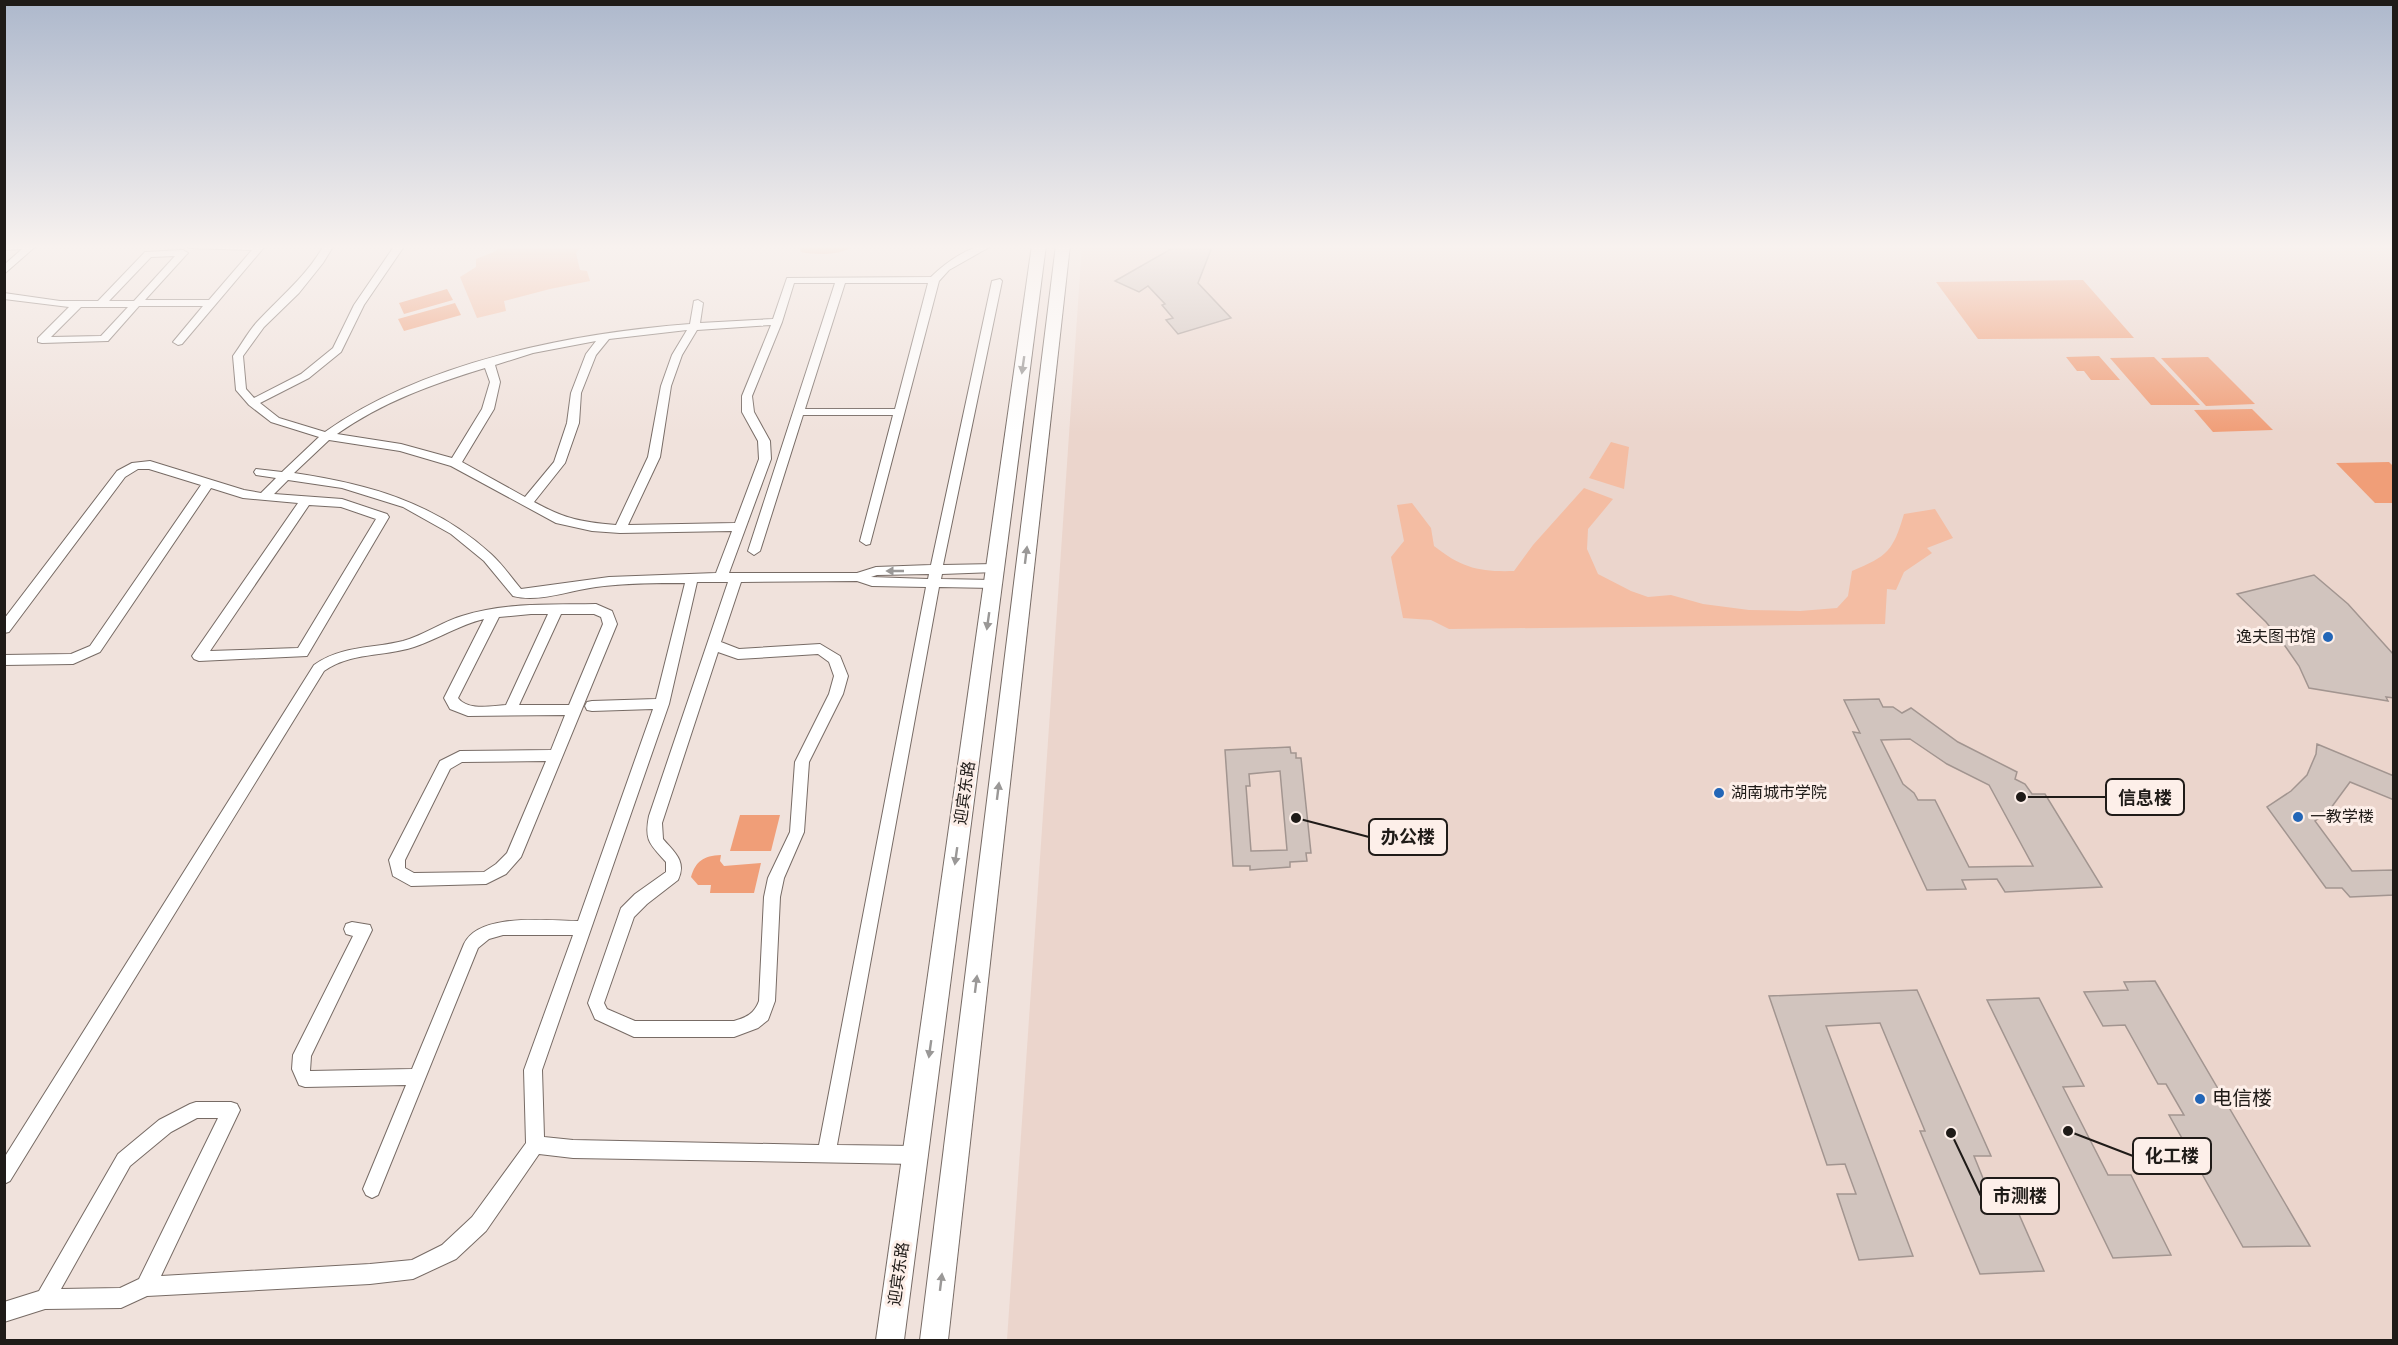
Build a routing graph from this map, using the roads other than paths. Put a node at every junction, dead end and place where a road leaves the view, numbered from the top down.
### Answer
1 (72, 308) edge
2 (133, 308) edge
3 (207, 308) edge
4 (278, 308) edge
5 (358, 308) edge
6 (697, 308) edge
7 (781, 308) edge
8 (832, 308) edge
9 (927, 308) edge
10 (991, 308) edge
11 (1030, 308) edge
12 (1056, 308) edge
13 (777, 322) junction
14 (695, 325) junction
15 (606, 336) junction
16 (178, 342) dead end
17 (489, 363) junction
18 (253, 403) junction
19 (799, 412) junction
20 (899, 412) junction
21 (327, 436) junction
22 (455, 463) junction
23 (260, 472) dead end
24 (285, 476) junction
25 (208, 483) junction
26 (264, 497) junction
27 (305, 502) junction
28 (528, 503) junction
29 (740, 526) junction
30 (620, 529) junction
31 (866, 541) dead end
32 (754, 551) dead end
33 (994, 576) junction
34 (729, 577) junction
35 (935, 577) junction
36 (692, 578) junction
37 (556, 610) junction
38 (494, 613) junction
39 (4, 629) edge
40 (714, 645) junction
41 (4, 660) edge
42 (662, 704) junction
43 (592, 706) dead end
44 (510, 711) junction
45 (574, 711) junction
46 (556, 755) junction
47 (583, 928) junction
48 (352, 930) dead end
49 (417, 1077) junction
50 (535, 1145) junction
51 (826, 1154) junction
52 (915, 1155) junction
53 (4, 1175) edge
54 (372, 1189) dead end
55 (146, 1286) junction
56 (45, 1299) junction
57 (4, 1312) edge
58 (890, 1341) edge
59 (934, 1341) edge

1 - 2 street
3 - 16 street
4 - 18 street
5 - 18 street
6 - 14 street
7 - 13 street
8 - 19 street
9 - 20 street
10 - 35 street
11 -> 33 highway, 迎宾东路
59 -> 12 highway, 迎宾东路
13 - 14 street
13 - 29 street
14 - 15 street
14 - 30 street
15 - 17 street
15 - 28 street
17 - 21 street
17 - 22 street
18 - 21 street
19 - 20 street
19 - 32 street
20 - 31 street
21 - 22 street
21 - 24 street
22 - 28 street
23 - 24 street
24 - 26 street
24 - 36 street
25 - 26 street
25 - 39 street
25 - 41 street
26 - 27 street
27 - 27 street
28 - 30 street
29 - 30 street
29 - 34 street
33 - 35 street
33 -> 52 highway, 迎宾东路
34 - 35 street
34 - 36 street
34 - 40 street
35 - 51 street
36 - 42 street
37 - 38 street
37 - 44 street
37 - 45 street
38 - 44 street
38 - 53 street
40 - 40 street
42 - 43 street
42 - 47 street
44 - 45 street
45 - 46 street
46 - 46 street
47 - 49 street
47 - 50 street
48 - 49 street
49 - 54 street
50 - 51 street
50 - 55 street
51 - 52 street
52 - 58 highway, 迎宾东路
55 - 56 street
55 - 56 street
56 - 57 street

